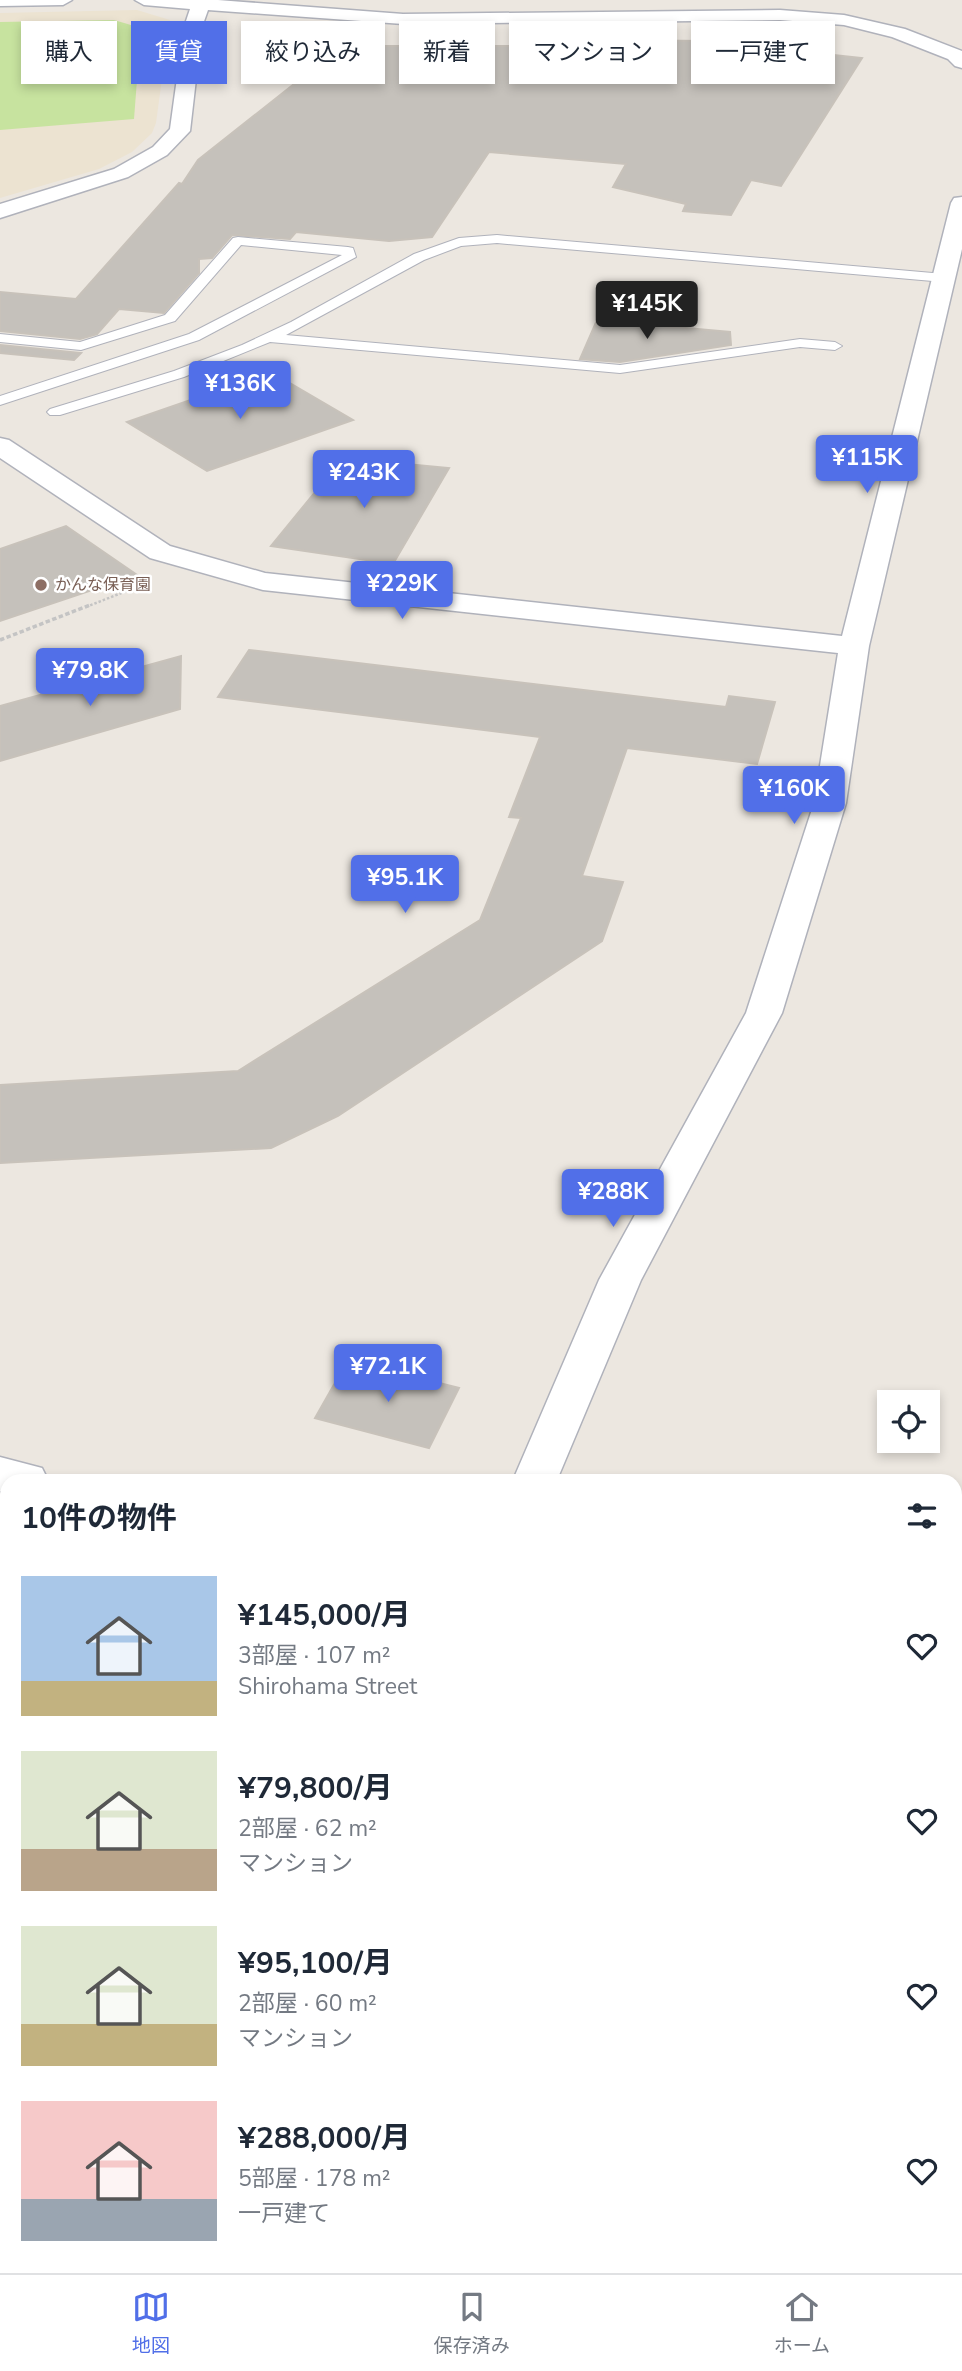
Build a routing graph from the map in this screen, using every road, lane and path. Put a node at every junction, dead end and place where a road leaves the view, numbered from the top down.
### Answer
1 (63, 0) edge
2 (144, 0) edge
3 (430, 0) edge
4 (0, 1) edge
5 (201, 3) junction
6 (403, 19) junction
7 (962, 62) edge
8 (962, 203) edge
9 (0, 211) edge
10 (944, 278) junction
11 (0, 338) edge
12 (270, 338) junction
13 (835, 346) dead end
14 (0, 401) edge
15 (55, 412) dead end
16 (0, 446) edge
17 (197, 562) junction
18 (0, 640) edge
19 (854, 646) junction
20 (538, 1474) edge

1 - 4 street
2 - 5 street
3 - 6 street
5 - 6 street
5 - 9 street
6 - 7 street
8 - 10 street
10 - 12 lane
10 - 19 street
11 - 14 lane
12 - 13 lane
12 - 15 lane
16 - 17 street
17 - 18 path
17 - 19 street
19 - 20 street

